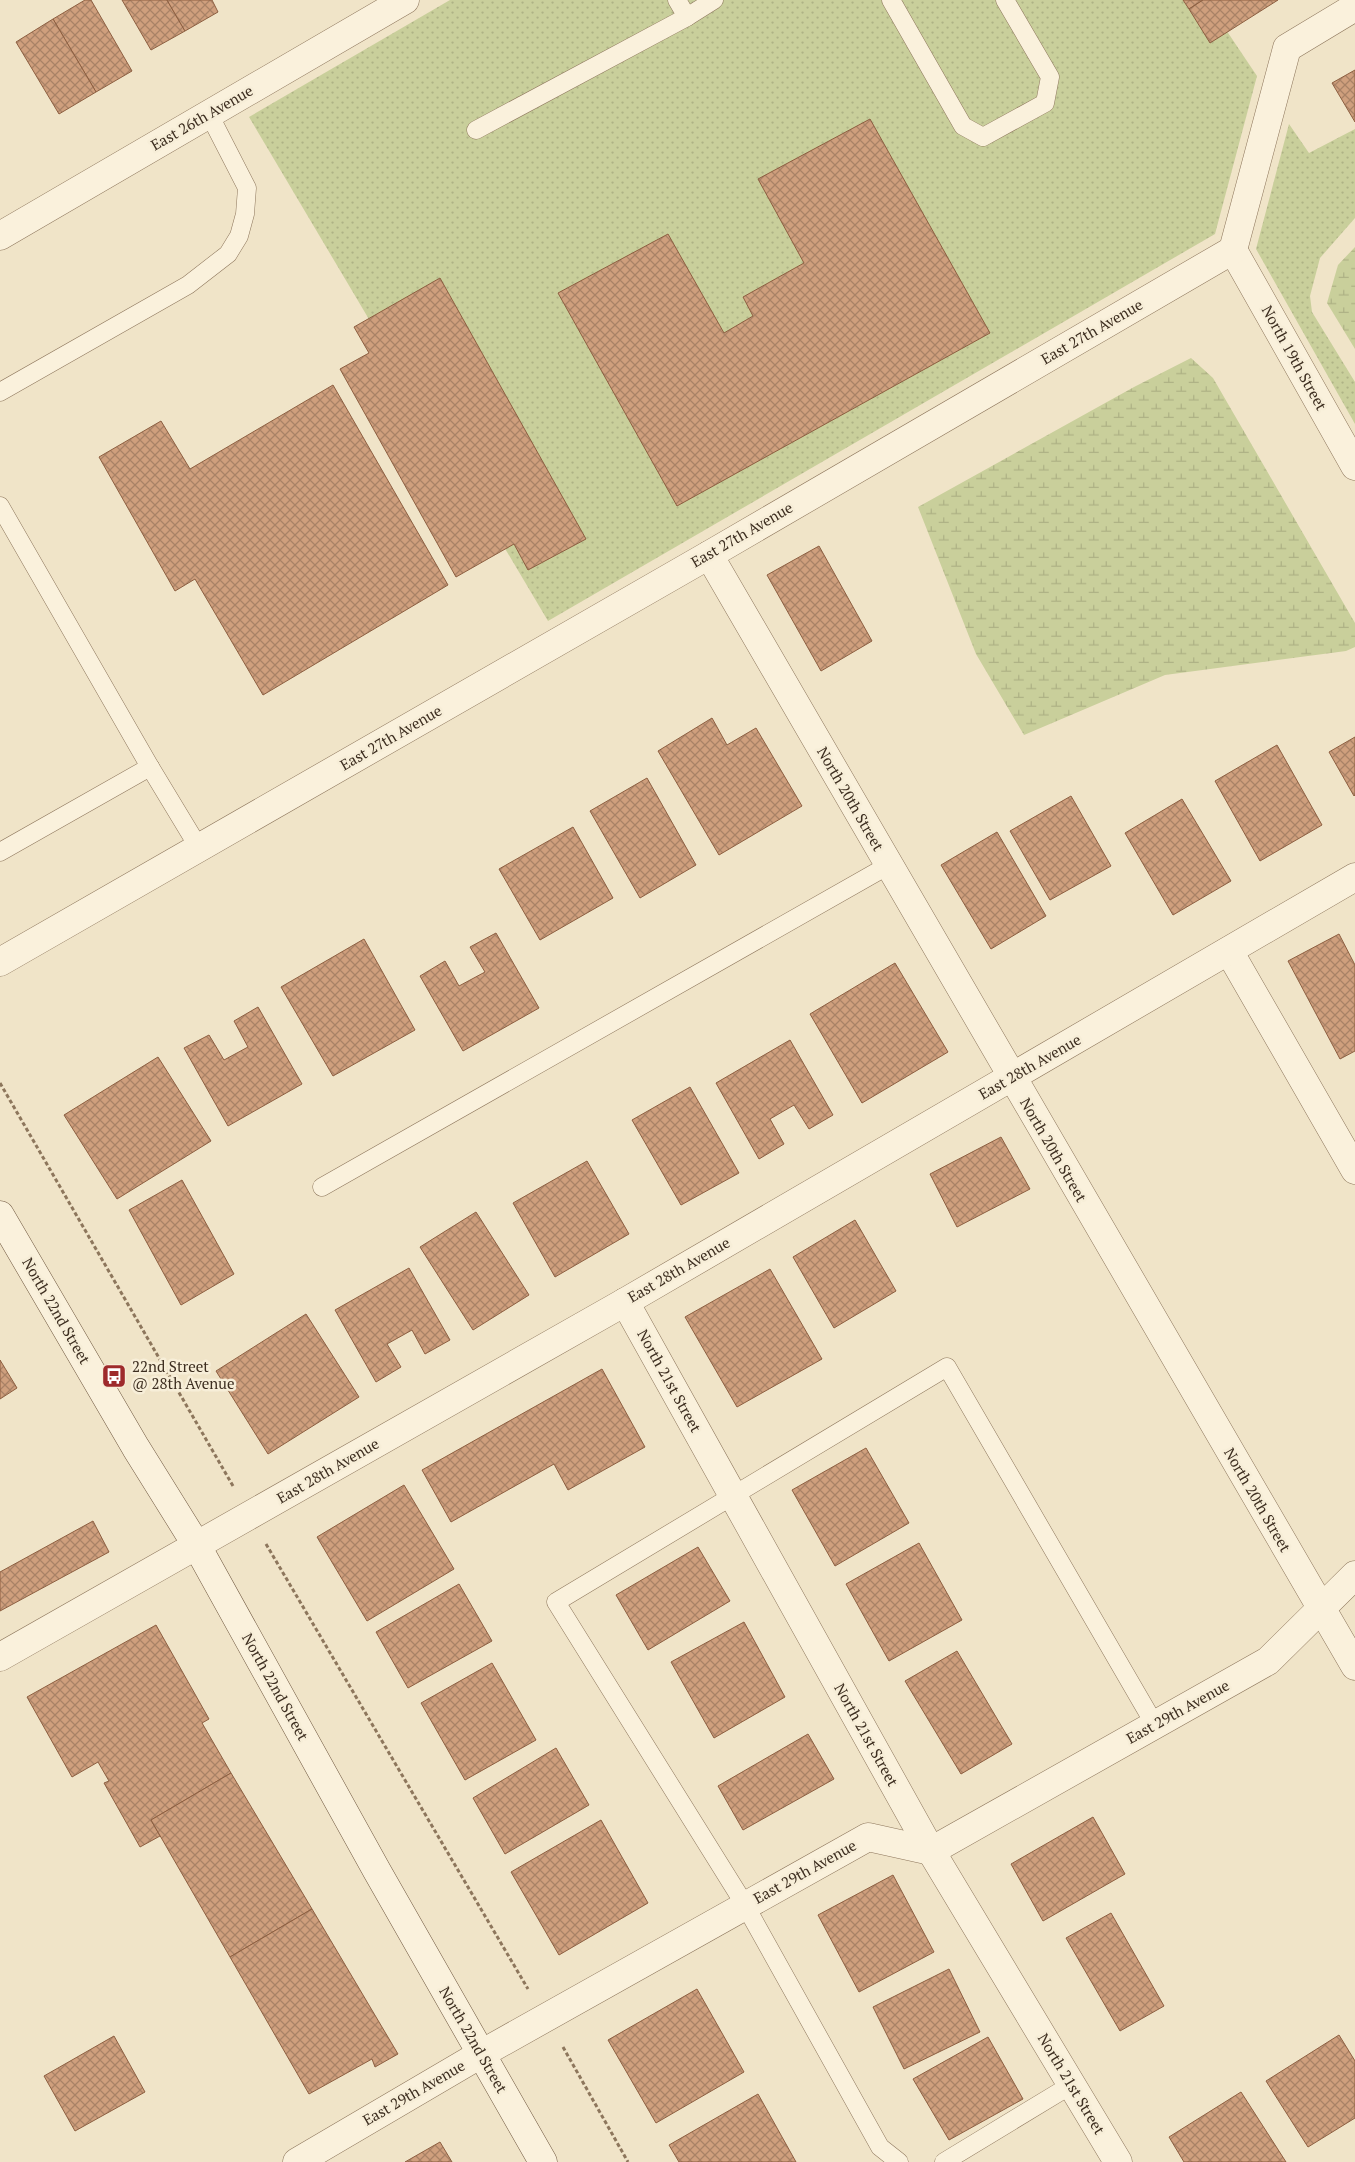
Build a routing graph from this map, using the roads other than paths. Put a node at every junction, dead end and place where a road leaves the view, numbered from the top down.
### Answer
1 (405, 0) edge
2 (677, 0) edge
3 (714, 0) edge
4 (891, 0) edge
5 (1005, 0) edge
6 (1343, 7) edge
7 (687, 17) junction
8 (209, 114) junction
9 (476, 130) dead end
10 (0, 236) edge
11 (1233, 250) junction
12 (0, 392) edge
13 (1355, 466) edge
14 (0, 506) edge
15 (709, 555) junction
16 (150, 767) junction
17 (199, 848) junction
18 (0, 852) edge
19 (889, 865) junction
20 (1355, 877) edge
21 (1229, 951) junction
22 (0, 962) edge
23 (1012, 1078) junction
24 (1355, 1170) edge
25 (322, 1187) dead end
26 (0, 1215) edge
27 (625, 1302) junction
28 (732, 1496) junction
29 (197, 1546) junction
30 (1355, 1576) edge
31 (1320, 1609) junction
32 (0, 1656) edge
33 (1355, 1666) edge
34 (1155, 1725) junction
35 (931, 1851) junction
36 (746, 1905) junction
37 (482, 2054) junction
38 (1071, 2084) junction
39 (297, 2162) edge
40 (543, 2162) edge
41 (899, 2162) edge
42 (944, 2162) edge
43 (1118, 2162) edge

1 - 8 street, East 26th Avenue
2 - 7 lane
3 - 7 lane
4 - 5 lane
6 - 11 street
7 - 9 lane
8 - 10 street, East 26th Avenue
8 - 12 lane
11 - 13 street, North 19th Street
11 - 15 street, East 27th Avenue
14 - 16 lane
15 - 17 street, East 27th Avenue
15 - 19 street, North 20th Street
16 - 17 lane
16 - 18 lane
17 - 22 street, East 27th Avenue
19 - 23 street, North 20th Street
19 - 25 lane
20 - 21 street, East 28th Avenue
21 - 23 street, East 28th Avenue
21 - 24 street
23 - 27 street, East 28th Avenue
23 - 31 street, North 20th Street
26 - 29 street, North 22nd Street
27 - 28 street, North 21st Street
27 - 29 street, East 28th Avenue
28 - 34 lane
28 - 35 street, North 21st Street
28 - 36 lane
29 - 32 street, East 28th Avenue
29 - 37 street, North 22nd Street
30 - 31 street, East 29th Avenue
31 - 33 street, North 20th Street
31 - 34 street, East 29th Avenue
34 - 35 street, East 29th Avenue
35 - 36 street, East 29th Avenue
35 - 38 street, North 21st Street
36 - 37 street, East 29th Avenue
36 - 41 lane
37 - 39 street, East 29th Avenue
37 - 40 street, North 22nd Street
38 - 42 lane
38 - 43 street, North 21st Street

